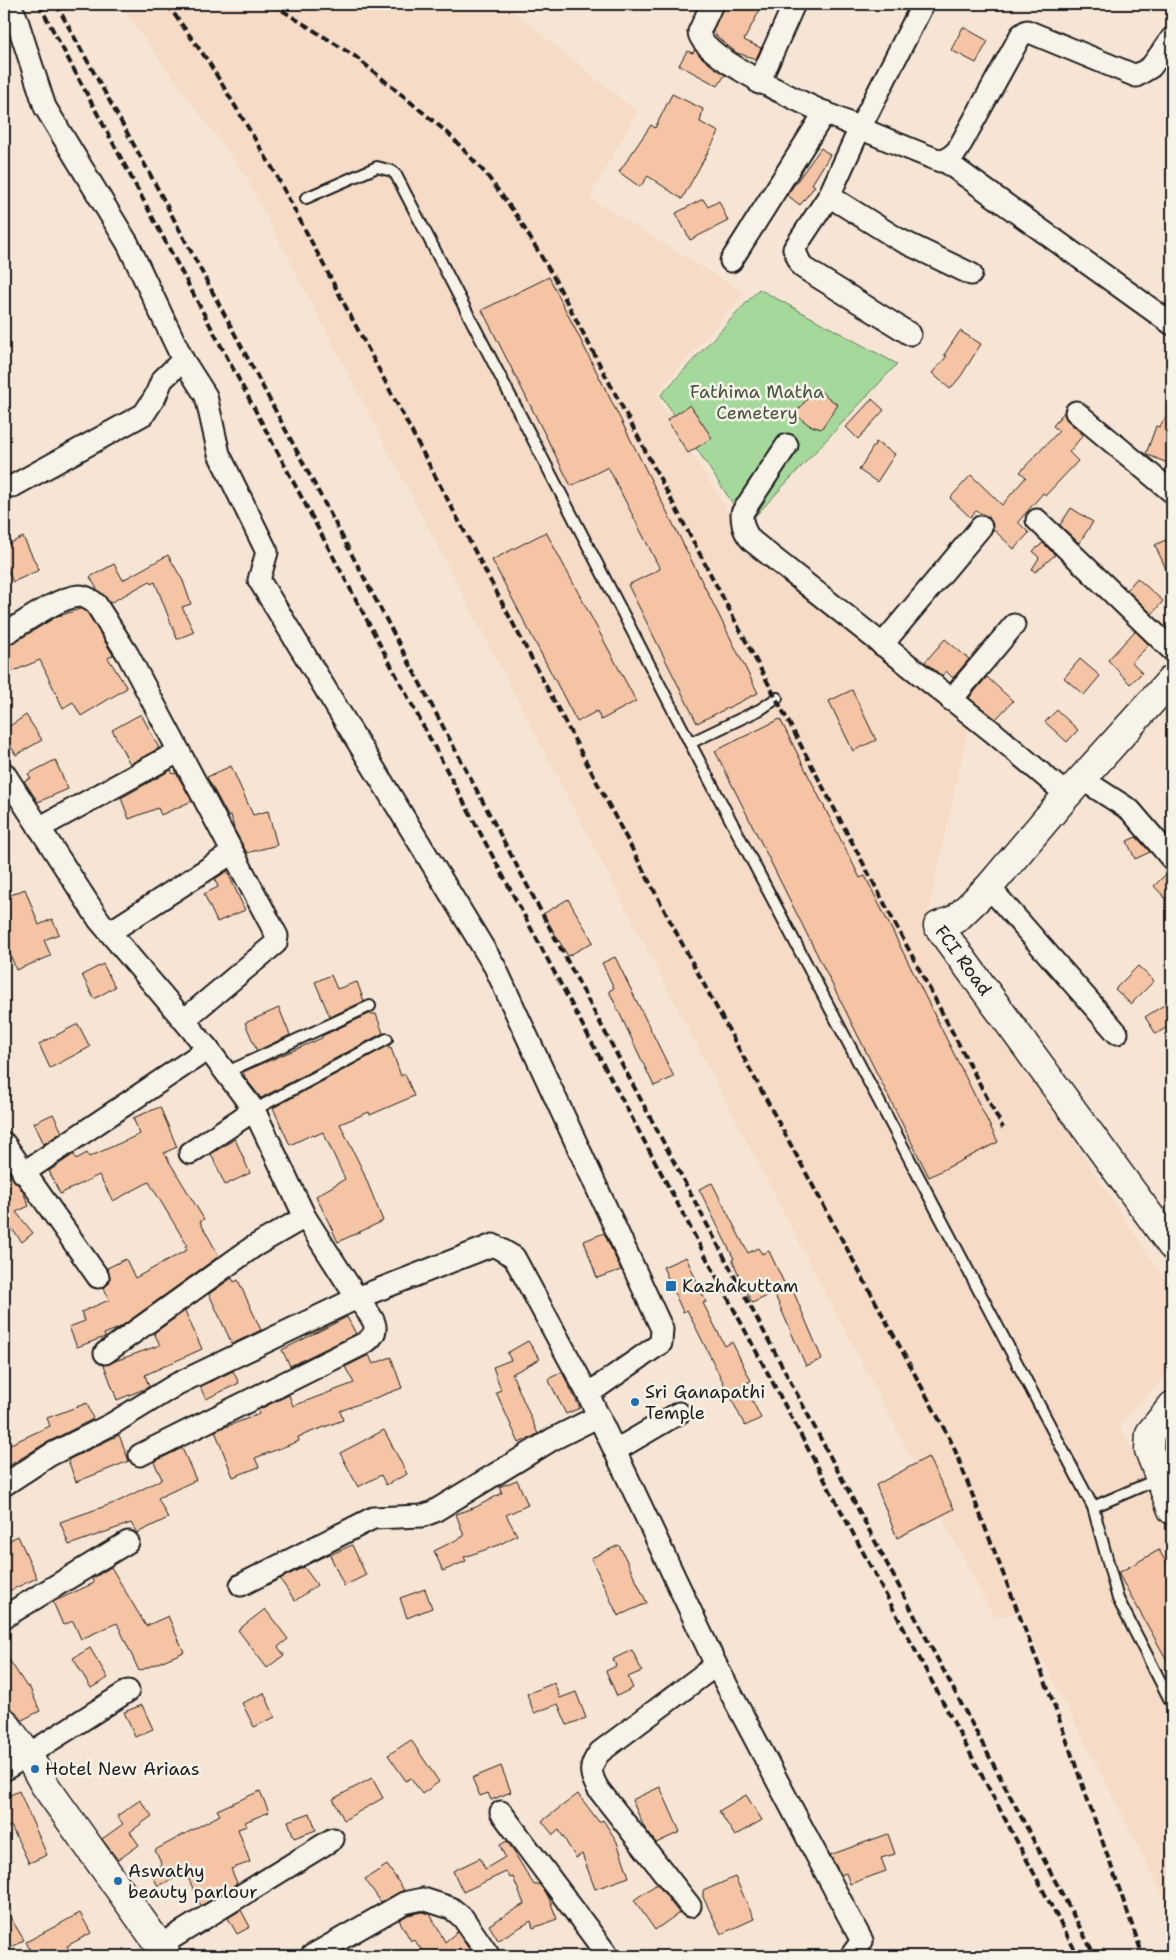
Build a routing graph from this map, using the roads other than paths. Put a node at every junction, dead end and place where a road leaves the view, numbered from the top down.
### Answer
1 (9, 4) edge
2 (712, 4) edge
3 (794, 4) edge
4 (923, 4) edge
5 (1172, 38) edge
6 (759, 83) junction
7 (825, 112) junction
8 (860, 128) junction
9 (945, 161) junction
10 (829, 196) junction
11 (306, 198) dead end
12 (731, 261) dead end
13 (971, 274) dead end
14 (1172, 324) edge
15 (910, 334) dead end
16 (183, 360) junction
17 (1076, 412) dead end
18 (787, 445) dead end
19 (13, 486) dead end
20 (1172, 492) edge
21 (1037, 520) dead end
22 (981, 527) dead end
23 (1014, 625) dead end
24 (4, 634) edge
25 (882, 645) junction
26 (1172, 650) edge
27 (1172, 679) edge
28 (777, 698) dead end
29 (951, 700) junction
30 (690, 743) junction
31 (178, 752) junction
32 (4, 773) edge
33 (1074, 787) junction
34 (40, 828) junction
35 (232, 853) junction
36 (1172, 859) edge
37 (989, 887) junction
38 (110, 932) junction
39 (370, 1006) dead end
40 (184, 1020) junction
41 (1117, 1033) dead end
42 (387, 1040) dead end
43 (208, 1049) junction
44 (228, 1072) junction
45 (254, 1110) junction
46 (4, 1143) edge
47 (190, 1153) dead end
48 (23, 1173) junction
49 (305, 1217) junction
50 (1170, 1240) edge
51 (98, 1277) dead end
52 (357, 1298) junction
53 (105, 1353) dead end
54 (588, 1394) junction
55 (1172, 1406) edge
56 (679, 1413) dead end
57 (599, 1416) junction
58 (616, 1450) junction
59 (140, 1455) dead end
60 (1158, 1479) junction
61 (4, 1485) edge
62 (1093, 1507) junction
63 (1172, 1510) edge
64 (128, 1542) dead end
65 (241, 1585) dead end
66 (4, 1617) edge
67 (716, 1665) junction
68 (128, 1691) dead end
69 (1172, 1704) edge
70 (4, 1722) edge
71 (28, 1755) junction
72 (4, 1770) edge
73 (501, 1812) dead end
74 (333, 1839) dead end
75 (690, 1906) dead end
76 (163, 1951) edge
77 (861, 1951) edge
78 (311, 1956) edge
79 (489, 1956) edge
80 (608, 1956) edge

1 - 16 street
2 - 6 street
3 - 6 street
4 - 8 street
5 - 9 street
6 - 7 street
7 - 8 street
7 - 12 street
8 - 9 street
8 - 10 street
9 - 14 street
10 - 13 street
10 - 15 street
11 - 30 lane
16 - 19 street
16 - 54 street
17 - 20 street
18 - 25 street
21 - 26 street
22 - 25 street
23 - 29 street
24 - 31 street
25 - 29 street
27 - 33 street, FCI Road
28 - 30 lane
29 - 33 street
30 - 62 lane
31 - 34 street
31 - 35 street
32 - 34 street
33 - 36 street
33 - 37 street, FCI Road
34 - 38 street
35 - 38 street
35 - 40 street
37 - 41 street
37 - 50 street, FCI Road
38 - 40 street
39 - 44 lane
40 - 43 street
42 - 45 lane
43 - 44 street
43 - 48 street
44 - 45 street
45 - 47 street
45 - 49 street
46 - 48 street
48 - 51 street
49 - 52 street
49 - 53 street
52 - 54 street
52 - 59 street
52 - 61 street
54 - 57 street
55 - 60 street
56 - 58 street
57 - 58 street
57 - 65 street
58 - 67 street
60 - 62 lane
60 - 63 street
62 - 69 lane
64 - 66 street
67 - 75 street
67 - 77 street
68 - 71 street
70 - 71 street
71 - 72 street
71 - 76 street
73 - 80 street
74 - 76 street
78 - 79 street

